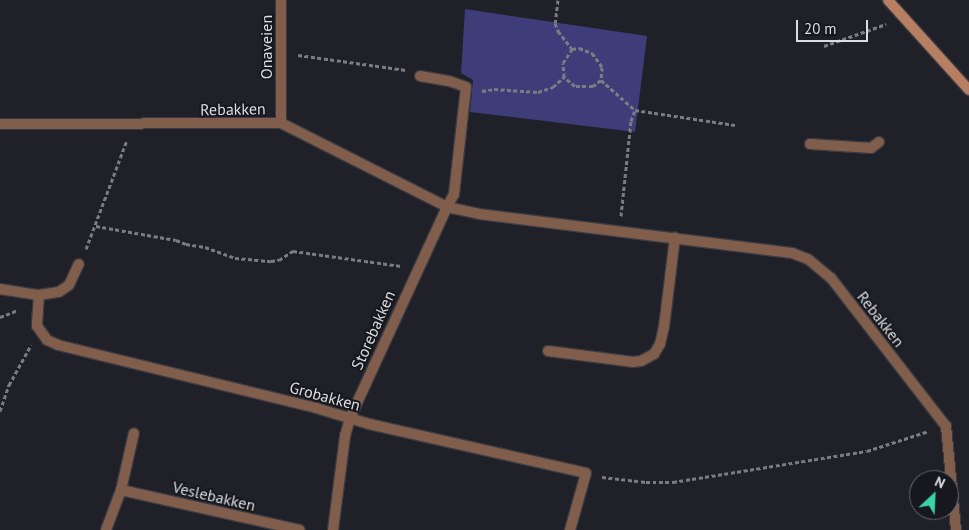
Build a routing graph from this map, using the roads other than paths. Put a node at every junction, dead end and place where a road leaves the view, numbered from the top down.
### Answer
1 (281, 0) edge
2 (888, 0) edge
3 (420, 76) road end
4 (969, 90) edge
5 (281, 123) junction
6 (0, 124) edge
7 (879, 142) dead end
8 (810, 144) dead end
9 (447, 207) junction
10 (675, 238) junction
11 (80, 264) road end
12 (0, 289) edge
13 (39, 295) junction
14 (548, 351) dead end
15 (350, 418) junction
16 (134, 433) dead end
17 (120, 490) junction
18 (106, 530) edge
19 (300, 530) edge
20 (333, 530) edge
21 (570, 530) edge
22 (956, 530) edge

1 - 5 street, Onaveien
2 - 4 main road
3 - 9 street
5 - 6 street, Rebakken
5 - 9 street, Rebakken
7 - 8 street
9 - 10 street, Rebakken
9 - 15 street, Storebakken
10 - 14 street
10 - 22 street, Rebakken
11 - 13 street
12 - 13 street
13 - 15 street, Grobakken
15 - 20 street, Storebakken
15 - 21 street, Grobakken
16 - 17 street
17 - 18 street
17 - 19 street, Veslebakken

